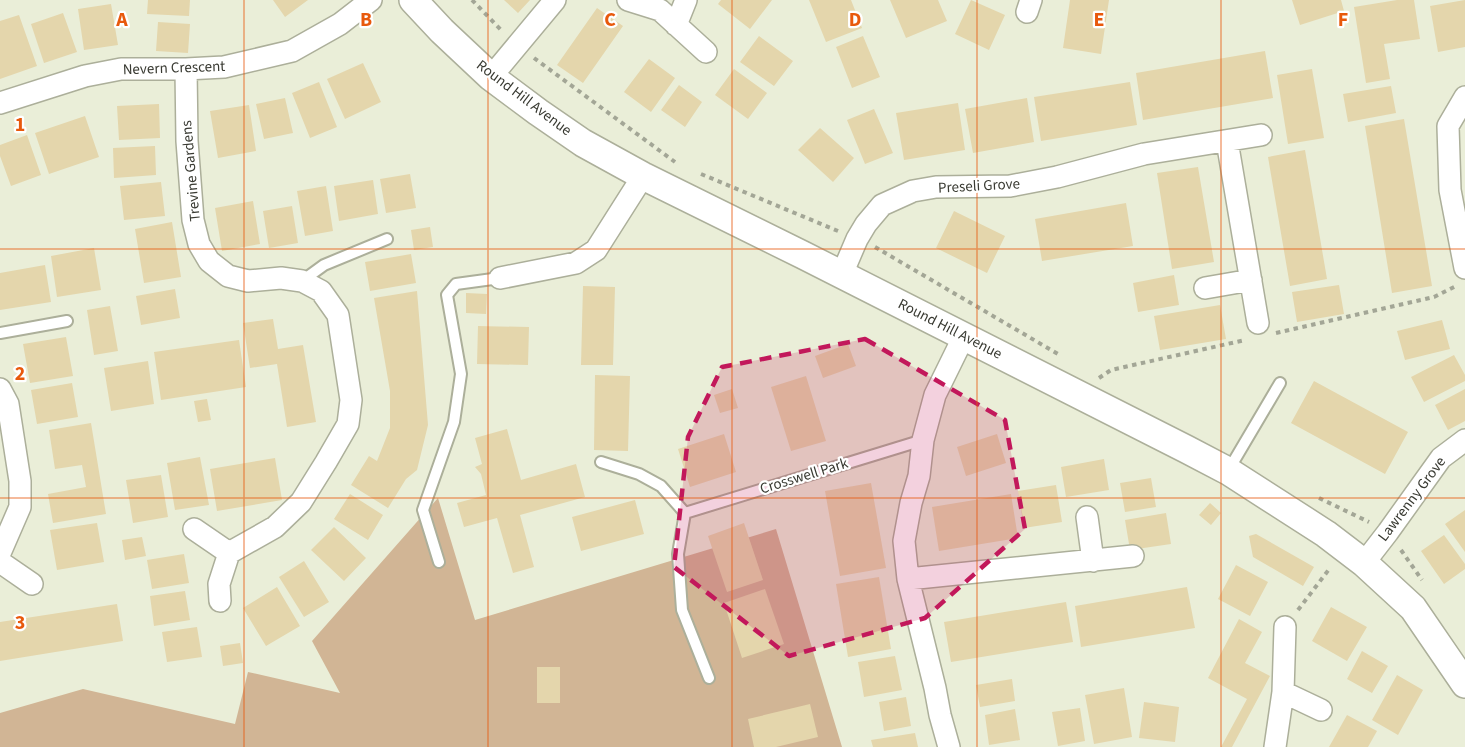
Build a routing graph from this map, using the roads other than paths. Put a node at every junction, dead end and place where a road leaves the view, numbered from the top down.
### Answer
1 (371, 0) edge
2 (412, 0) edge
3 (555, 0) edge
4 (628, 0) edge
5 (686, 0) edge
6 (676, 25) junction
7 (706, 52) dead end
8 (186, 69) junction
9 (491, 77) junction
10 (1465, 98) edge
11 (0, 103) edge
12 (1261, 135) dead end
13 (1227, 141) junction
14 (643, 176) junction
15 (387, 239) dead end
16 (1465, 268) edge
17 (842, 274) junction
18 (500, 278) joint
19 (1251, 280) junction
20 (302, 281) junction
21 (1206, 288) dead end
22 (67, 321) dead end
23 (1261, 332) road end
24 (0, 333) edge
25 (964, 336) junction
26 (1280, 383) dead end
27 (0, 389) edge
28 (923, 440) junction
29 (1465, 440) edge
30 (601, 462) dead end
31 (1228, 471) junction
32 (686, 513) junction
33 (1087, 517) dead end
34 (194, 529) dead end
35 (0, 553) edge
36 (229, 553) junction
37 (1133, 556) dead end
38 (1354, 556) junction
39 (1093, 561) junction
40 (0, 562) edge
41 (439, 562) dead end
42 (908, 579) junction
43 (32, 584) dead end
44 (220, 602) dead end
45 (1285, 627) road end
46 (709, 678) dead end
47 (1465, 684) edge
48 (1283, 692) junction
49 (1321, 710) dead end
50 (949, 747) edge
51 (1275, 747) edge

1 - 8 street, Nevern Crescent
2 - 9 street, Round Hill Avenue
3 - 9 street
4 - 6 street
5 - 6 street
6 - 7 street
8 - 11 street, Nevern Crescent
8 - 20 street, Trevine Gardens
9 - 14 street, Round Hill Avenue
10 - 16 street
12 - 13 street, Preseli Grove
13 - 17 street, Preseli Grove
13 - 19 street
14 - 17 street, Round Hill Avenue
14 - 18 street
15 - 20 lane
17 - 25 street, Round Hill Avenue
18 - 41 lane
19 - 21 street
19 - 23 street
20 - 36 street
22 - 24 lane
25 - 28 street
25 - 31 street, Round Hill Avenue
26 - 31 lane
27 - 35 street
28 - 32 lane, Crosswell Park
28 - 42 street
29 - 38 street, Lawrenny Grove
30 - 32 lane
31 - 38 street, Round Hill Avenue
32 - 46 lane
33 - 39 street
34 - 36 street
36 - 44 street
37 - 39 street
38 - 47 street, Round Hill Avenue
39 - 42 street
40 - 43 street
42 - 50 street
45 - 48 street
48 - 49 street
48 - 51 street

